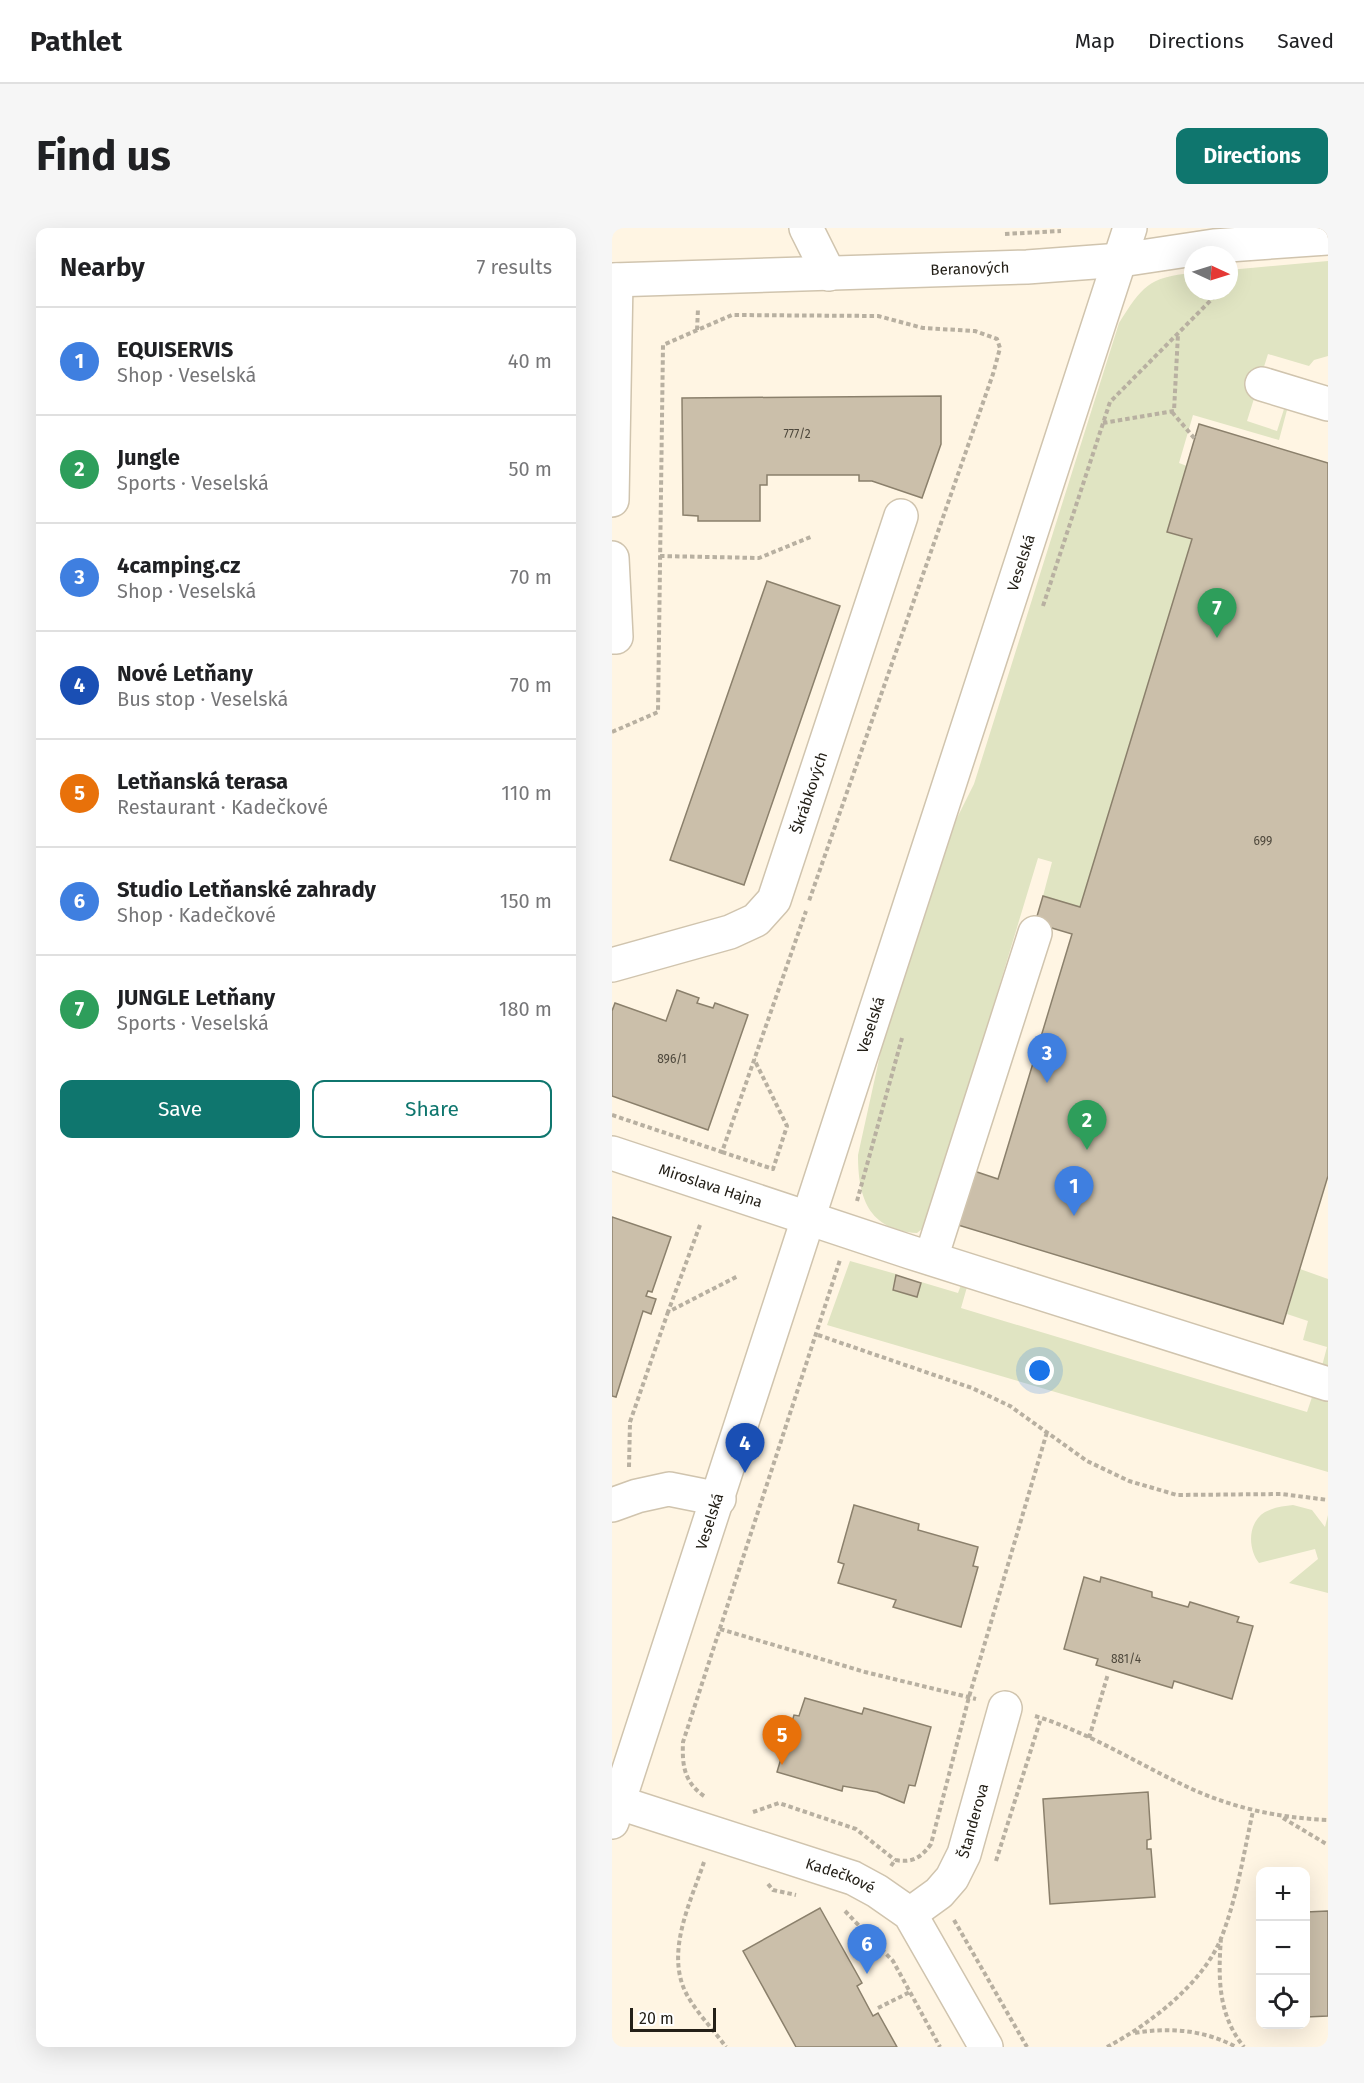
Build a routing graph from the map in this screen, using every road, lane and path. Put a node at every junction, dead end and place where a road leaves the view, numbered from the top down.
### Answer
1 (806, 228) edge
2 (1130, 228) edge
3 (1259, 236) edge
4 (1328, 238) edge
5 (1121, 260) junction
6 (829, 274) junction
7 (699, 278) junction
8 (614, 280) edge
9 (1211, 300) edge
10 (698, 330) junction
11 (1178, 333) junction
12 (1262, 384) dead end
13 (1328, 404) edge
14 (1171, 412) junction
15 (1103, 423) junction
16 (1195, 439) dead end
17 (612, 500) edge
18 (902, 516) dead end
19 (813, 536) dead end
20 (660, 556) junction
21 (612, 558) edge
22 (1040, 615) dead end
23 (612, 638) edge
24 (612, 732) edge
25 (1035, 933) dead end
26 (612, 965) edge
27 (904, 1032) dead end
28 (754, 1058) junction
29 (612, 1115) edge
30 (722, 1152) junction
31 (612, 1153) edge
32 (809, 1220) junction
33 (700, 1225) dead end
34 (849, 1230) junction
35 (931, 1258) junction
36 (738, 1275) dead end
37 (668, 1312) junction
38 (818, 1335) junction
39 (1328, 1384) edge
40 (1047, 1432) junction
41 (719, 1499) junction
42 (1328, 1500) edge
43 (624, 1501) edge
44 (720, 1629) junction
45 (1108, 1674) dead end
46 (969, 1697) junction
47 (1005, 1708) junction
48 (1041, 1718) junction
49 (1089, 1738) junction
50 (615, 1804) edge
51 (1253, 1811) junction
52 (750, 1813) dead end
53 (1282, 1818) junction
54 (1328, 1820) edge
55 (713, 1833) junction
56 (931, 1844) dead end
57 (1328, 1845) edge
58 (999, 1855) dead end
59 (895, 1860) dead end
60 (703, 1865) junction
61 (713, 1868) dead end
62 (765, 1879) dead end
63 (804, 1896) dead end
64 (842, 1908) dead end
65 (910, 1914) junction
66 (951, 1914) dead end
67 (1221, 1938) junction
68 (910, 1992) junction
69 (878, 2008) dead end
70 (1133, 2033) junction
71 (726, 2047) edge
72 (940, 2047) edge
73 (986, 2047) edge
74 (1027, 2047) edge
75 (1107, 2047) edge
76 (1236, 2047) edge
77 (1244, 2047) edge

1 - 6 street
2 - 5 street, Veselská
3 - 4 street, Beranových
3 - 5 street, Beranových
5 - 6 street, Beranových
5 - 32 street, Veselská
6 - 7 street, Beranových
7 - 8 street, Beranových
7 - 10 path
8 - 17 street
9 - 11 path
10 - 20 path
10 - 28 path
11 - 14 path
11 - 15 path
12 - 13 street
14 - 15 path
14 - 16 path
15 - 22 path
18 - 26 street, Škrábkových
19 - 20 path
20 - 24 path
21 - 23 street
25 - 35 street
27 - 34 path
28 - 30 path
28 - 30 path
29 - 30 path
31 - 32 street, Miroslava Hajna
32 - 34 street, Miroslava Hajna
32 - 41 street, Veselská
33 - 37 path
34 - 35 street, Miroslava Hajna
34 - 38 path
35 - 39 street, Miroslava Hajna
36 - 37 path
37 - 43 path
38 - 40 path
38 - 44 path
40 - 42 path
40 - 46 path
41 - 43 street
41 - 50 street, Veselská
44 - 46 path
44 - 55 path
45 - 49 path
46 - 47 path
46 - 56 path
47 - 48 path
47 - 65 street, Štanderova
48 - 49 path
48 - 58 path
49 - 51 path
50 - 55 street, Kadečkové
51 - 53 path
51 - 67 path
52 - 59 path
53 - 54 path
53 - 57 path
55 - 60 path
55 - 65 street, Kadečkové
60 - 61 path
60 - 71 path
62 - 63 path
64 - 68 path
65 - 73 street, Kadečkové
66 - 74 path
67 - 70 path
67 - 77 path
68 - 69 path
68 - 72 path
70 - 75 path
70 - 76 path

